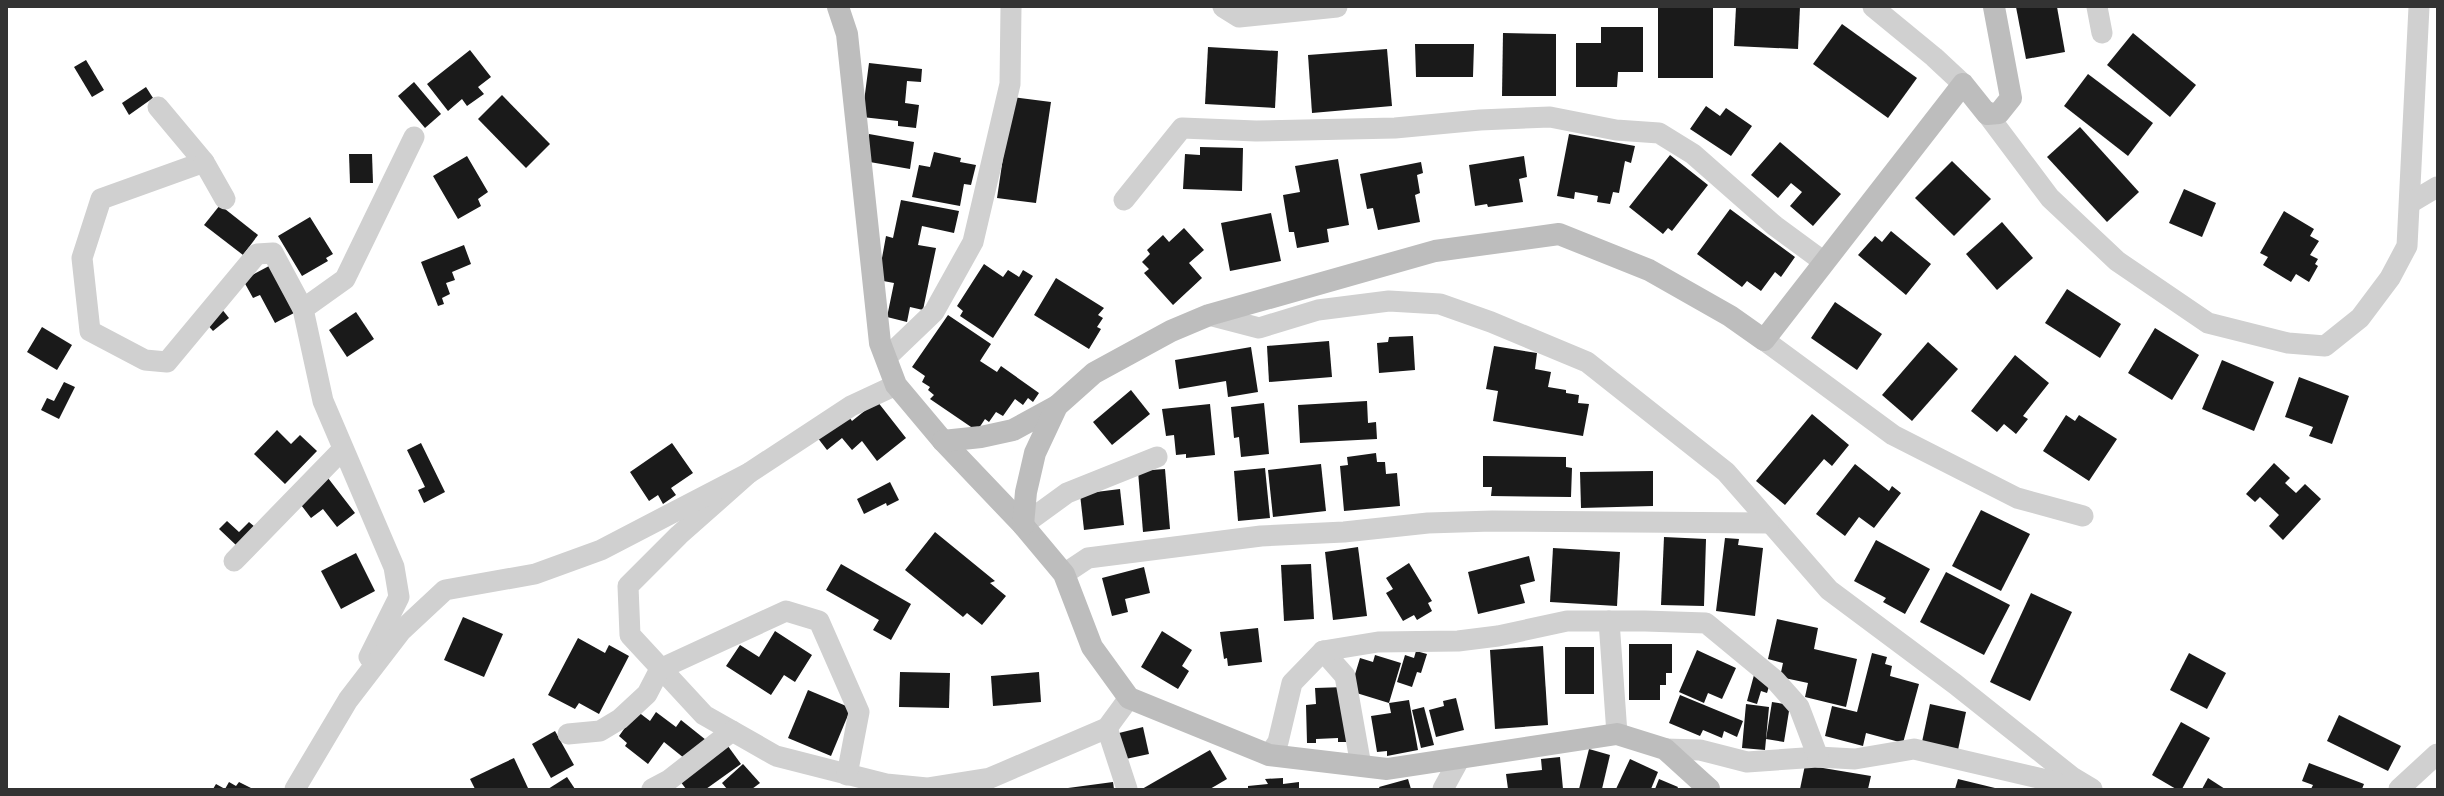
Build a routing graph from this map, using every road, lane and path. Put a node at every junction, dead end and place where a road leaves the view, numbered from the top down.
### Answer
1 (838, 7) edge
2 (1011, 7) edge
3 (1223, 7) edge
4 (1336, 7) edge
5 (1873, 7) edge
6 (1994, 7) edge
7 (2097, 7) edge
8 (2419, 7) edge
9 (2102, 33) dead end
10 (1963, 84) junction
11 (158, 107) dead end
12 (1987, 114) junction
13 (414, 137) dead end
14 (204, 162) junction
15 (2437, 187) edge
16 (224, 199) dead end
17 (1124, 200) dead end
18 (2410, 203) junction
19 (1824, 262) junction
20 (303, 309) junction
21 (1209, 315) junction
22 (1764, 340) junction
23 (886, 358) junction
24 (896, 385) junction
25 (1057, 406) junction
26 (942, 441) junction
27 (343, 449) junction
28 (1157, 457) dead end
29 (749, 474) junction
30 (2083, 516) dead end
31 (1769, 523) junction
32 (1023, 525) junction
33 (234, 561) dead end
34 (1064, 574) junction
35 (1609, 622) junction
36 (1324, 651) junction
37 (660, 668) junction
38 (1129, 698) junction
39 (348, 700) junction
40 (1107, 728) junction
41 (732, 731) junction
42 (568, 734) dead end
43 (1617, 734) junction
44 (1665, 749) junction
45 (1268, 754) junction
46 (2437, 754) edge
47 (1818, 757) junction
48 (1460, 758) junction
49 (1361, 766) junction
50 (847, 775) junction
51 (889, 787) edge
52 (295, 789) edge
53 (652, 789) edge
54 (1127, 789) edge
55 (1443, 789) edge
56 (1709, 789) edge
57 (2072, 789) edge
58 (2092, 789) edge
59 (2399, 789) edge

1 - 23 street
2 - 23 street
3 - 4 street
5 - 10 street
6 - 12 street
7 - 9 street
8 - 18 street
10 - 12 street
10 - 19 street
11 - 14 street
12 - 18 street
13 - 20 street
14 - 16 street
14 - 20 street
15 - 18 street
17 - 19 street
19 - 22 street
20 - 27 street
21 - 22 street
21 - 25 street
21 - 31 street
22 - 30 street
23 - 24 street
24 - 26 street
24 - 29 street
25 - 26 street
25 - 32 street
26 - 32 street
27 - 33 street
27 - 39 street
28 - 32 street
29 - 37 street
29 - 39 street
31 - 34 street
31 - 58 street
32 - 34 street
34 - 38 street
35 - 36 street
35 - 43 street
35 - 47 street
36 - 45 street
36 - 49 street
37 - 41 street
37 - 42 street
37 - 50 street
38 - 40 street
38 - 45 street
39 - 52 street
40 - 51 street
40 - 54 street
41 - 50 street
41 - 53 street
43 - 44 street
43 - 48 street
44 - 47 street
44 - 56 street
45 - 49 street
46 - 59 street
47 - 57 street
48 - 49 street
48 - 55 street
50 - 51 street

